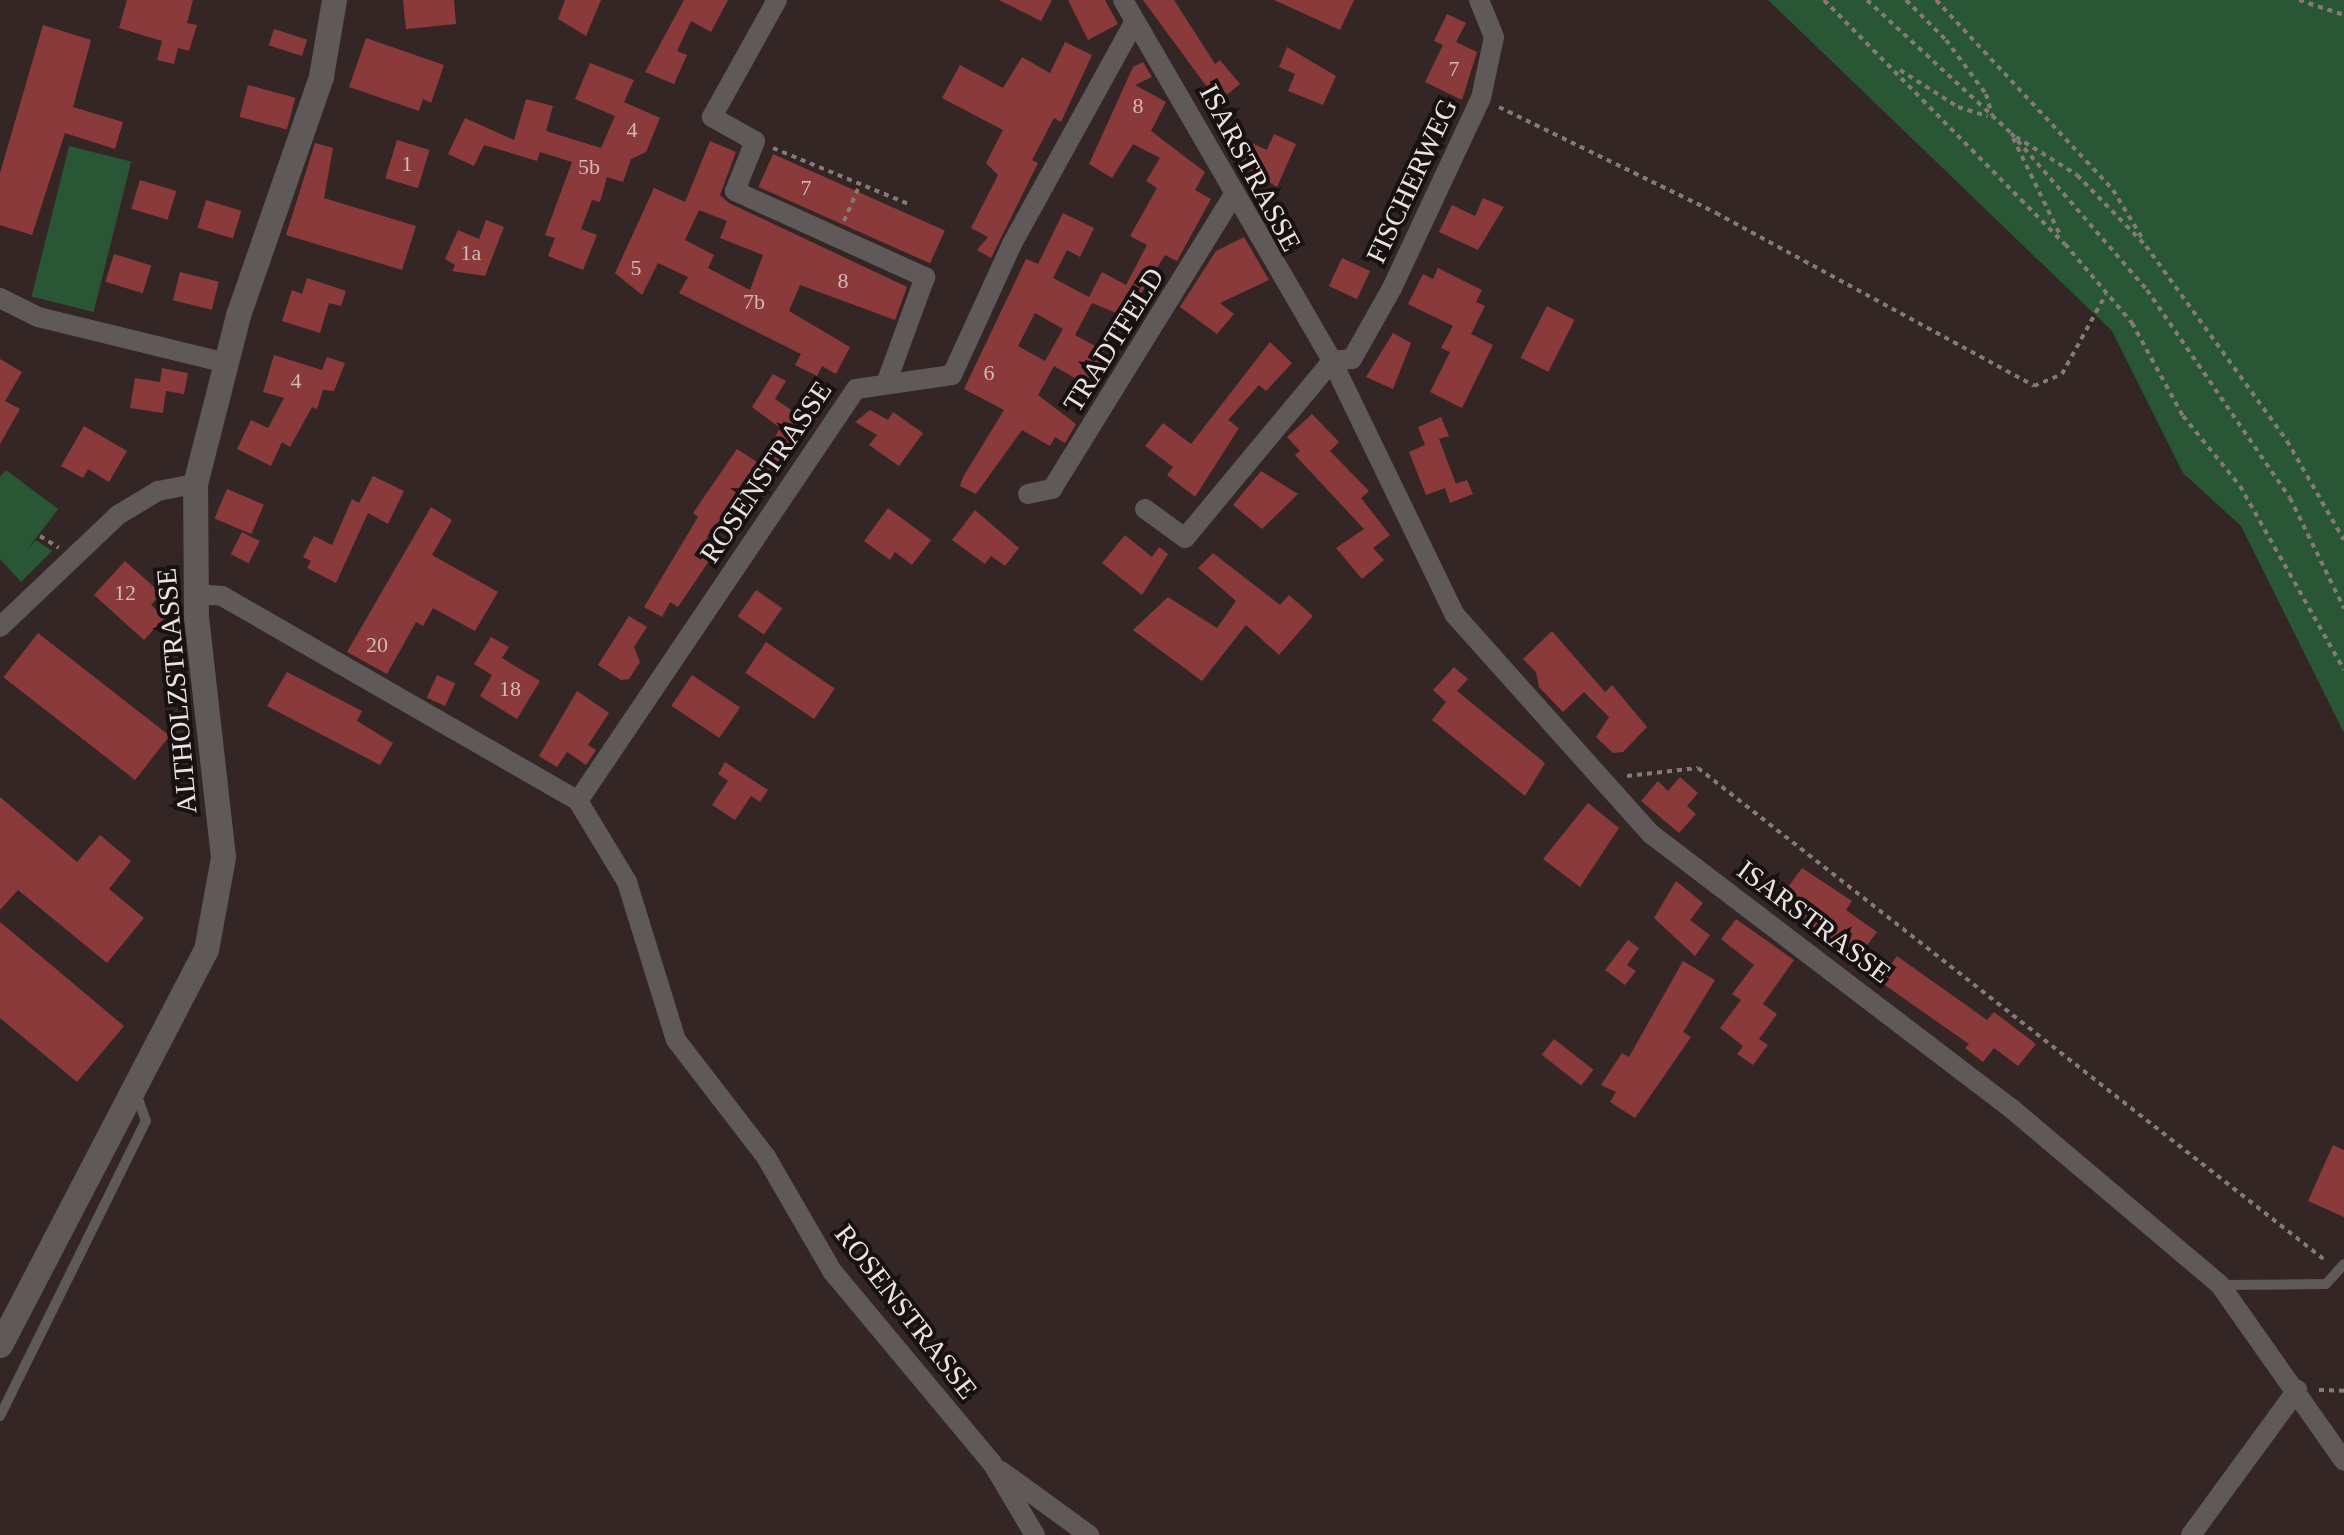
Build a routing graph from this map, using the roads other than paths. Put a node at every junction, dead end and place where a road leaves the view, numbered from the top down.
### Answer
1 (334, 0) edge
2 (777, 0) edge
3 (1123, 0) edge
4 (1479, 0) edge
5 (1135, 20) junction
6 (1232, 198) junction
7 (0, 298) edge
8 (1332, 362) junction
9 (226, 363) junction
10 (887, 382) junction
11 (195, 484) junction
12 (1028, 494) dead end
13 (1145, 509) dead end
14 (196, 594) junction
15 (0, 627) edge
16 (578, 801) junction
17 (133, 1086) junction
18 (2342, 1268) edge
19 (2220, 1285) junction
20 (0, 1345) edge
21 (2296, 1390) junction
22 (0, 1416) edge
23 (2344, 1461) edge
24 (992, 1464) junction
25 (1036, 1535) edge
26 (1089, 1535) edge
27 (2191, 1535) edge

1 - 9 street, ALTHOLZSTRASSE
2 - 10 street
3 - 5 street, ISARSTRASSE
4 - 8 street, FISCHERWEG
5 - 6 street, ISARSTRASSE
5 - 10 street, ROSENSTRASSE
6 - 8 street, ISARSTRASSE
6 - 12 street, TRADTFELD
7 - 9 street
8 - 13 street
8 - 19 street, ISARSTRASSE
9 - 11 street, ALTHOLZSTRASSE
10 - 16 street, ROSENSTRASSE
11 - 14 street, ALTHOLZSTRASSE
11 - 15 street
14 - 16 street, ROSENSTRASSE
14 - 17 street, ALTHOLZSTRASSE
16 - 24 street, ROSENSTRASSE
17 - 20 street, ALTHOLZSTRASSE
17 - 22 lane
18 - 19 lane
19 - 21 street, ISARSTRASSE
21 - 23 street, ISARSTRASSE
21 - 27 street
24 - 25 street, ROSENSTRASSE
24 - 26 street

